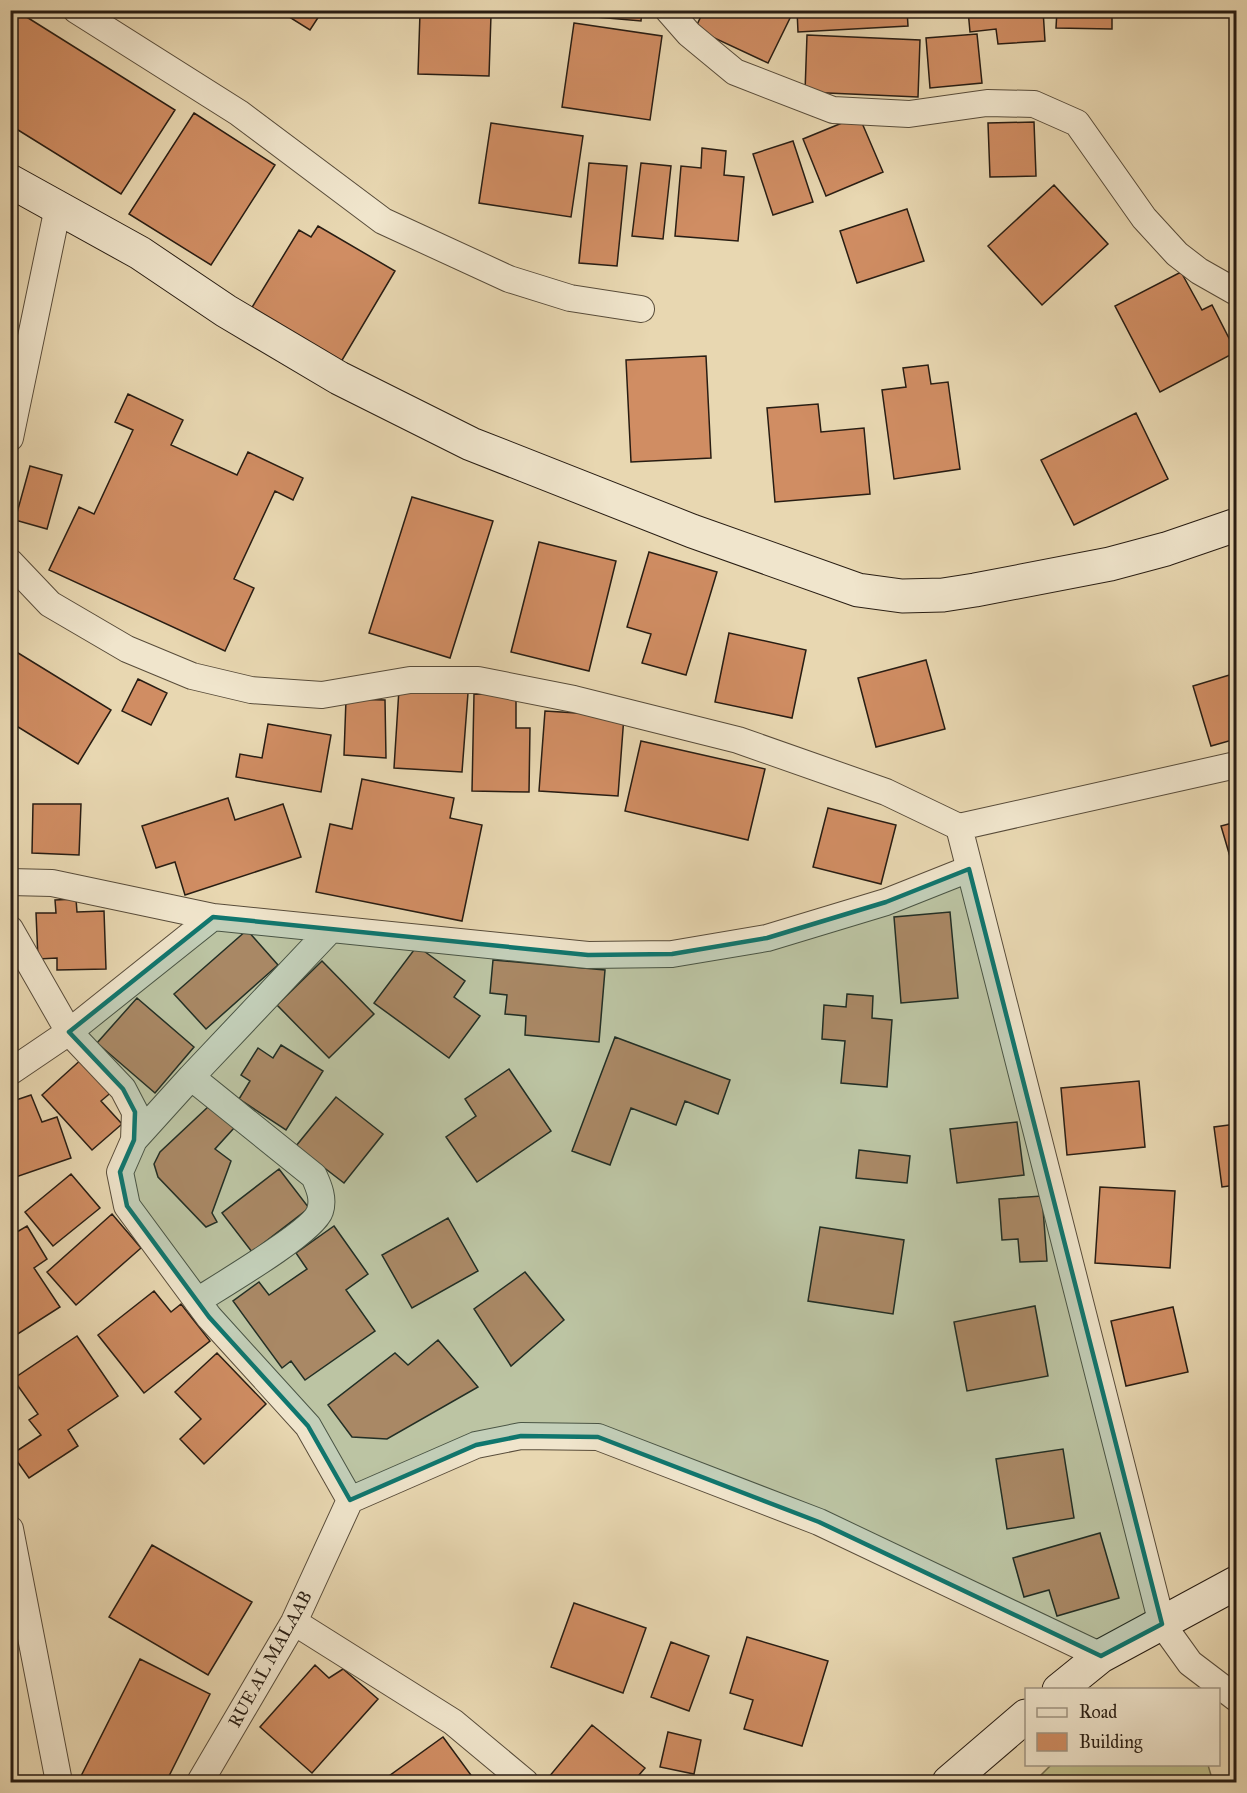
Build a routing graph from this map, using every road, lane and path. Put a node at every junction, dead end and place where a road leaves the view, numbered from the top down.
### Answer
1 (76, 10) edge
2 (668, 10) edge
3 (10, 181) edge
4 (58, 207) junction
5 (1236, 292) edge
6 (641, 309) dead end
7 (10, 438) edge
8 (1236, 525) edge
9 (10, 562) edge
10 (1236, 765) edge
11 (959, 827) junction
12 (969, 869) junction
13 (10, 882) edge
14 (213, 917) junction
15 (10, 929) edge
16 (332, 929) junction
17 (69, 1032) junction
18 (10, 1072) edge
19 (191, 1077) junction
20 (134, 1140) junction
21 (197, 1301) junction
22 (350, 1500) junction
23 (10, 1529) edge
24 (1236, 1583) edge
25 (18, 1614) edge
26 (294, 1622) junction
27 (1162, 1624) junction
28 (1101, 1656) junction
29 (1060, 1688) edge
30 (1236, 1698) edge
31 (1025, 1717) edge
32 (59, 1782) edge
33 (200, 1782) edge
34 (525, 1782) edge
35 (949, 1782) edge

1 - 6 street
2 - 5 street
3 - 4 main road
4 - 7 street
4 - 8 main road
9 - 11 street
10 - 11 street
11 - 12 street
12 - 16 street
12 - 27 street
13 - 14 street
14 - 16 street
14 - 17 street
15 - 17 street
16 - 19 street
17 - 18 street
17 - 20 street
19 - 20 street
19 - 21 street
20 - 21 street
21 - 22 street
22 - 26 street, RUE AL MALAAB
22 - 28 street
23 - 25 street
24 - 27 main road
25 - 32 street
26 - 33 street, RUE AL MALAAB
26 - 34 street
27 - 28 main road
27 - 30 street
28 - 29 main road
31 - 35 main road

